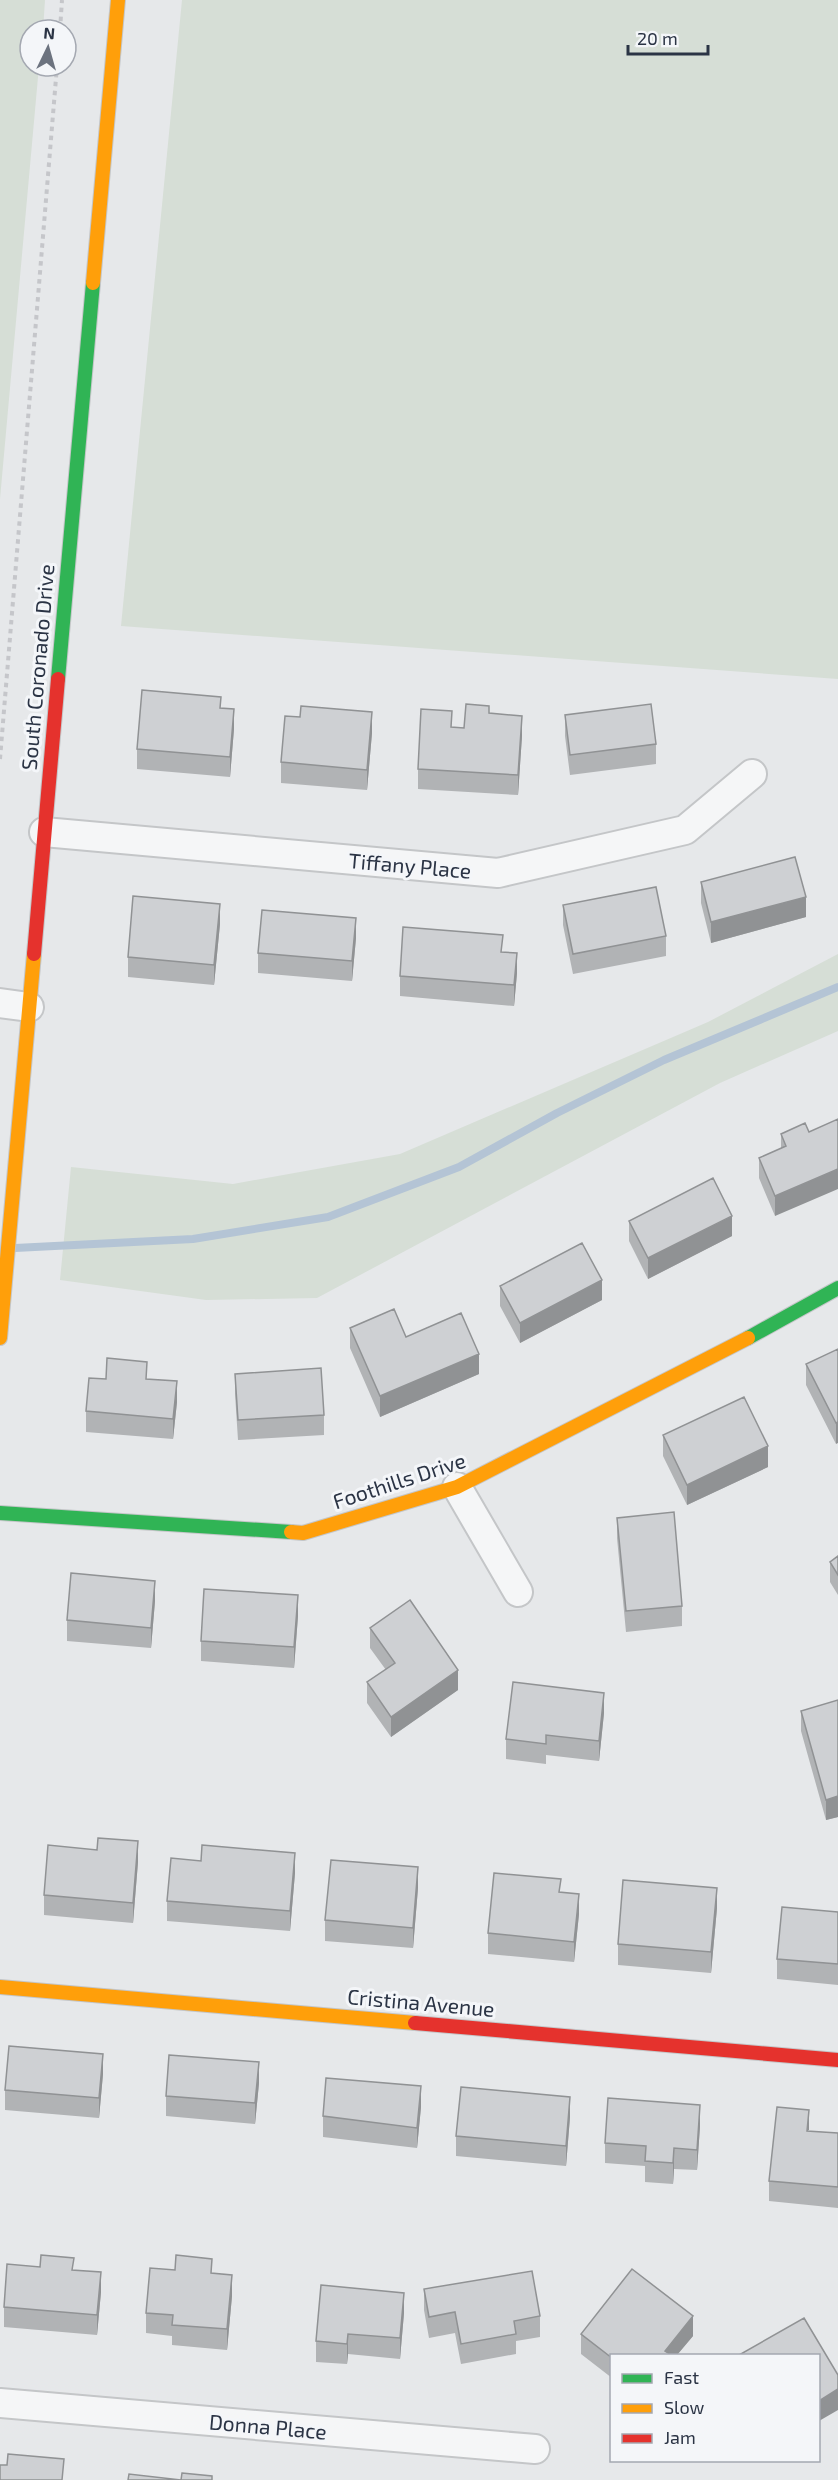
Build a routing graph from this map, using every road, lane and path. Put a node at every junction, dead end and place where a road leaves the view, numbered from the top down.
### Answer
1 (62, 0) edge
2 (118, 0) edge
3 (61, 18) edge
4 (56, 78) edge
5 (0, 759) edge
6 (752, 774) dead end
7 (44, 832) junction
8 (0, 1003) edge
9 (29, 1007) junction
10 (838, 1288) edge
11 (0, 1338) edge
12 (457, 1487) junction
13 (0, 1513) edge
14 (518, 1592) dead end
15 (0, 1987) edge
16 (838, 2060) edge
17 (0, 2403) edge
18 (535, 2449) dead end

1 - 3 path
2 - 7 street, South Coronado Drive
4 - 5 path
6 - 7 street, Tiffany Place
7 - 9 street, South Coronado Drive
8 - 9 street
9 - 11 street, South Coronado Drive
10 - 12 street, Foothills Drive
12 - 13 street, Foothills Drive
12 - 14 street
15 - 16 street, Cristina Avenue
17 - 18 street, Donna Place

